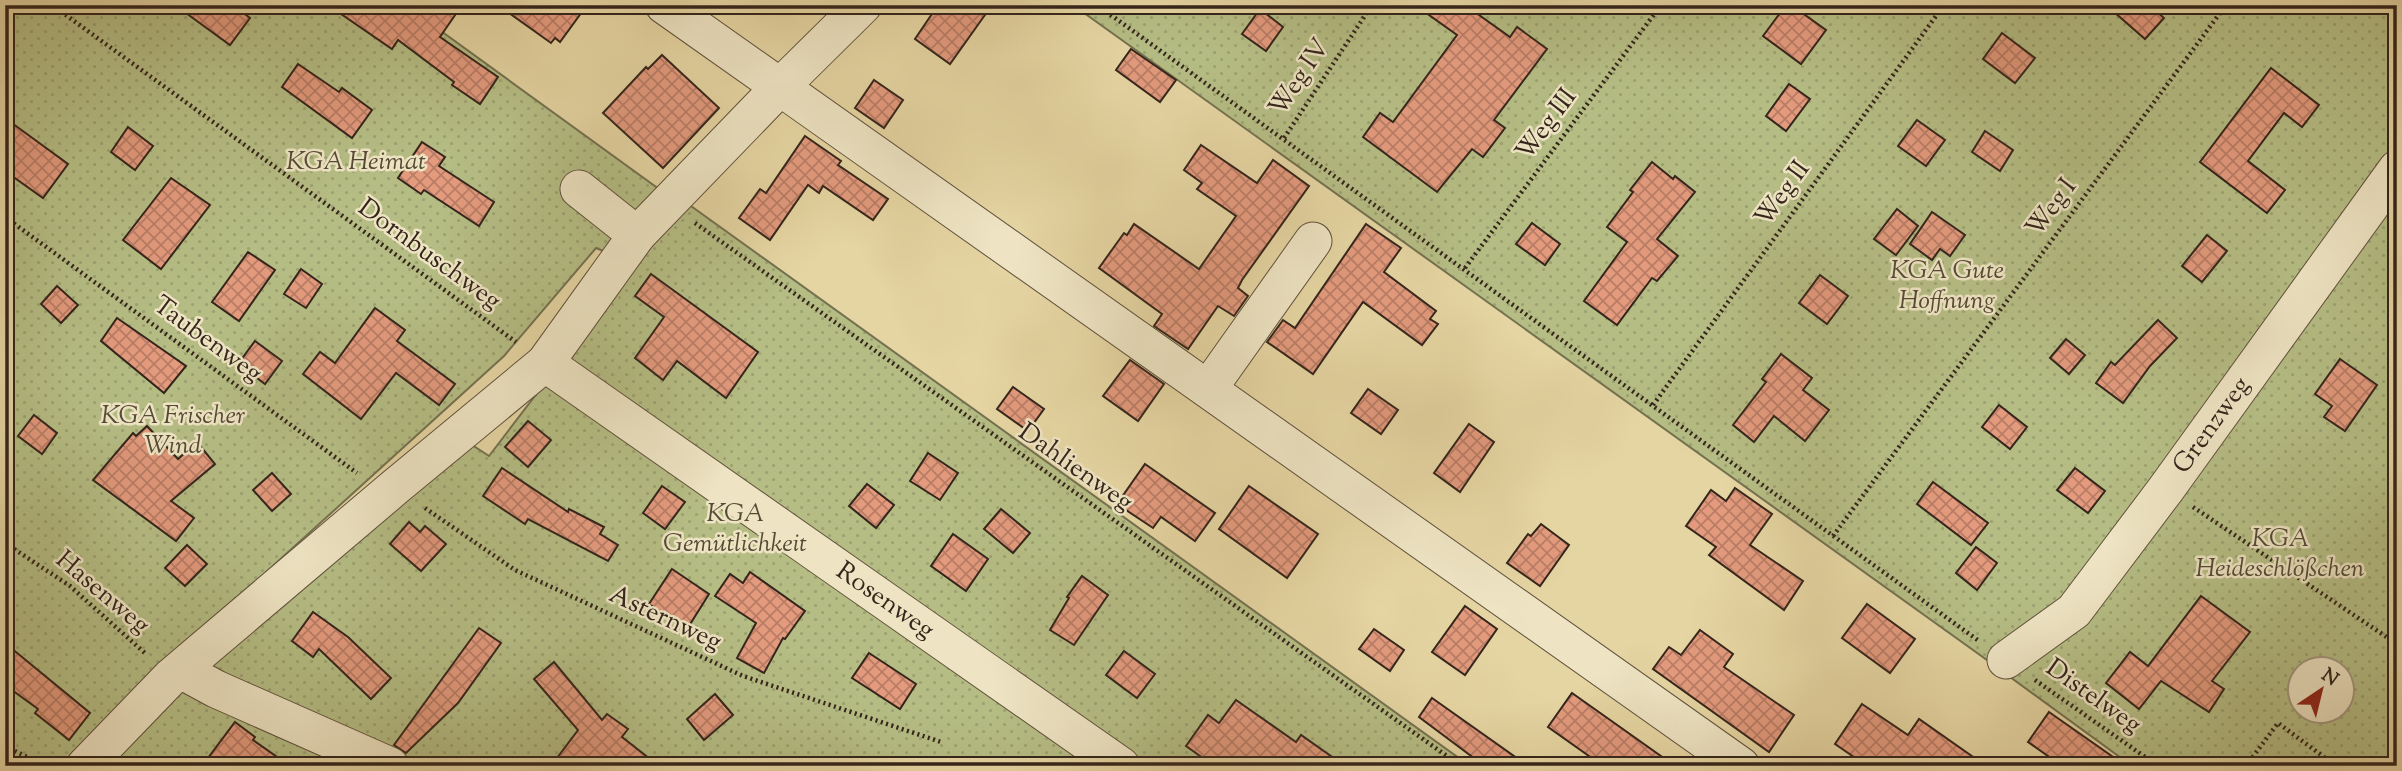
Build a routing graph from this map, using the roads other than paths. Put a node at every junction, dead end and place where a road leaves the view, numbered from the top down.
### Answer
1 (664, 5) edge
2 (863, 5) edge
3 (779, 88) junction
4 (2397, 169) edge
5 (579, 189) dead end
6 (637, 235) junction
7 (1313, 241) dead end
8 (545, 363) junction
9 (1208, 389) junction
10 (2006, 660) road end
11 (176, 673) junction
12 (85, 766) edge
13 (390, 766) edge
14 (1121, 766) edge
15 (1741, 766) edge

1 - 3 street
2 - 3 street
3 - 6 street
3 - 9 street
4 - 10 street, Grenzweg
5 - 6 street
6 - 8 street
7 - 9 street
8 - 11 street
8 - 14 street, Rosenweg
9 - 15 street
11 - 12 street
11 - 13 street

